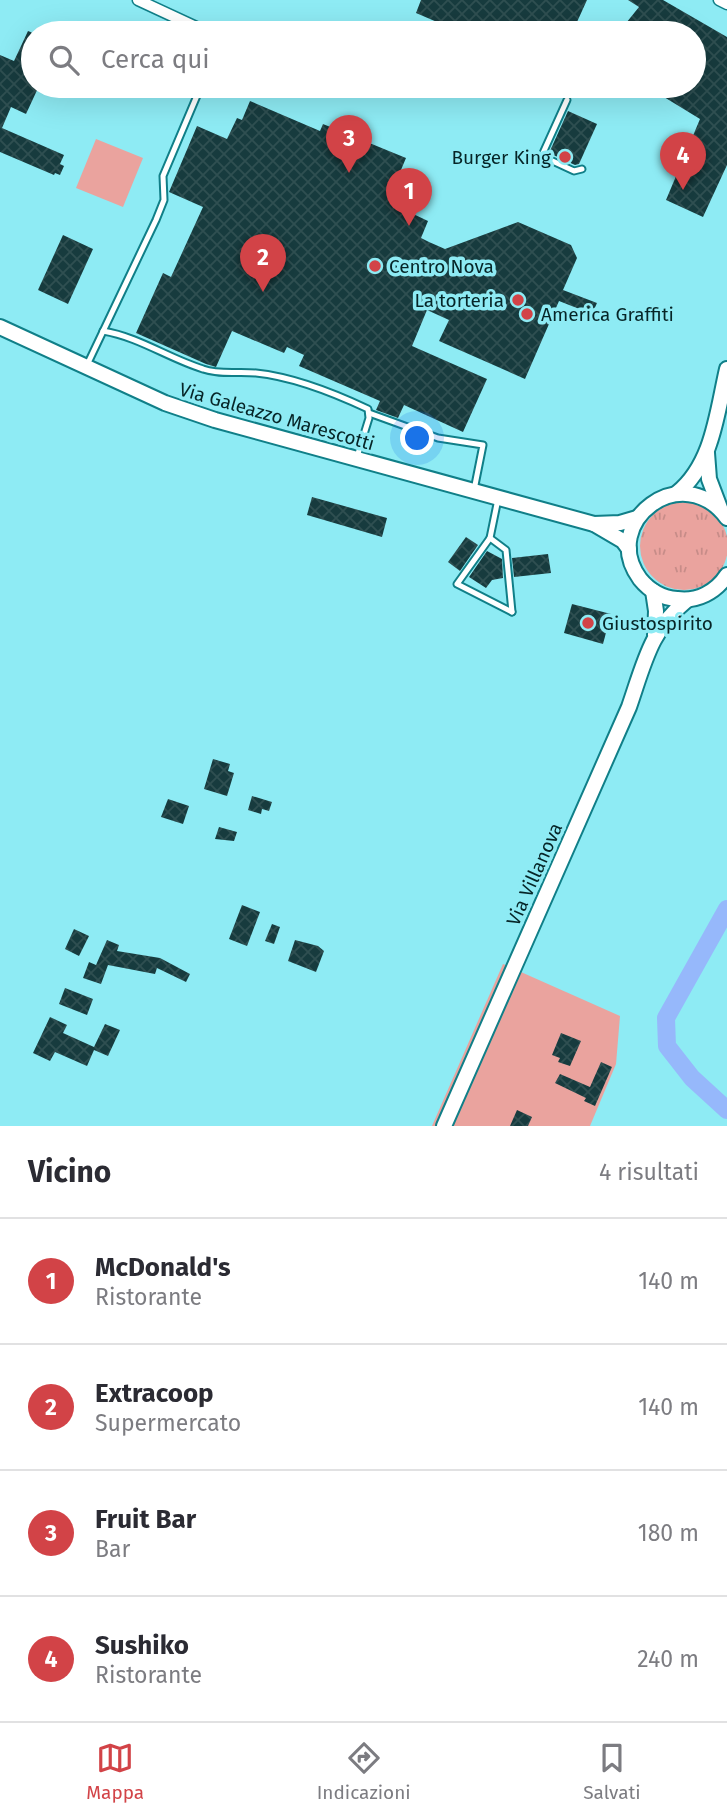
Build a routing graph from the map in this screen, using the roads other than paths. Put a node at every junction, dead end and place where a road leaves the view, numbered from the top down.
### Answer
1 (138, 0) edge
2 (719, 0) edge
3 (727, 4) edge
4 (183, 21) edge
5 (196, 98) edge
6 (567, 100) dead end
7 (582, 169) dead end
8 (0, 327) edge
9 (103, 331) junction
10 (86, 368) junction
11 (727, 369) edge
12 (369, 412) junction
13 (707, 453) junction
14 (357, 460) junction
15 (474, 492) junction
16 (677, 493) junction
17 (498, 498) junction
18 (724, 513) edge
19 (637, 518) junction
20 (594, 524) junction
21 (490, 538) junction
22 (629, 549) junction
23 (727, 575) edge
24 (653, 591) junction
25 (687, 600) junction
26 (655, 636) junction
27 (444, 1126) edge

1 - 4 street
2 - 3 street
5 - 9 lane
6 - 7 lane
8 - 10 main road, Via Galeazzo Marescotti
9 - 10 lane
9 - 12 lane
10 - 14 main road, Via Galeazzo Marescotti
11 - 13 main road
12 - 14 lane
12 - 15 lane
13 - 16 main road
13 - 18 main road
14 - 15 main road, Via Galeazzo Marescotti
15 - 17 main road, Via Galeazzo Marescotti
16 - 18 main road
16 - 19 main road
17 - 20 main road, Via Galeazzo Marescotti
17 - 21 lane
19 - 20 main road, Via Galeazzo Marescotti
19 - 22 main road
20 - 22 main road, Via Galeazzo Marescotti
21 - 21 lane
22 - 24 main road
23 - 25 main road, Via Villanova
24 - 25 main road
24 - 26 main road, Via Villanova
25 - 26 main road, Via Villanova
26 - 27 main road, Via Villanova

